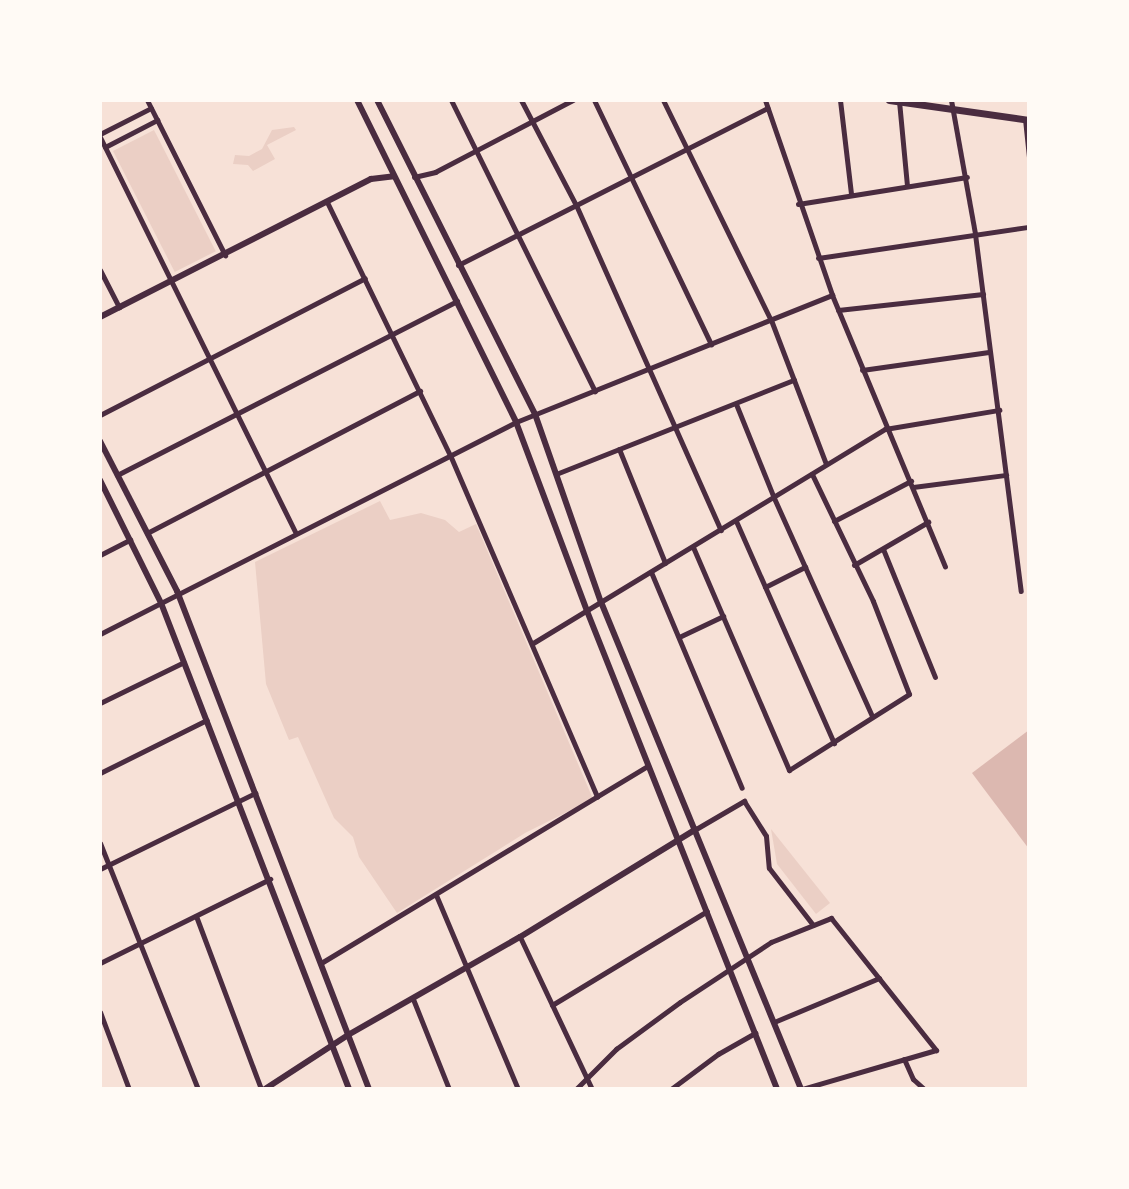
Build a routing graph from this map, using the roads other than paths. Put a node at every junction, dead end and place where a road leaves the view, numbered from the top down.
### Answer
1 (147, 100) edge
2 (357, 100) edge
3 (377, 100) edge
4 (451, 100) edge
5 (521, 100) edge
6 (573, 100) edge
7 (594, 100) edge
8 (663, 100) edge
9 (765, 100) edge
10 (840, 100) edge
11 (889, 100) edge
12 (951, 100) edge
13 (899, 101) edge
14 (151, 108) junction
15 (767, 108) junction
16 (955, 109) junction
17 (1027, 119) edge
18 (157, 120) junction
19 (532, 121) junction
20 (100, 136) edge
21 (105, 147) junction
22 (688, 149) junction
23 (475, 152) junction
24 (1029, 158) edge
25 (394, 176) junction
26 (414, 177) junction
27 (633, 177) junction
28 (967, 177) junction
29 (907, 186) junction
30 (851, 194) junction
31 (327, 202) junction
32 (798, 204) junction
33 (576, 205) junction
34 (435, 220) junction
35 (1029, 227) edge
36 (420, 228) junction
37 (518, 234) junction
38 (975, 234) junction
39 (225, 255) junction
40 (818, 258) junction
41 (458, 265) junction
42 (100, 270) edge
43 (365, 278) junction
44 (172, 281) junction
45 (983, 294) junction
46 (832, 295) junction
47 (457, 301) junction
48 (119, 307) junction
49 (838, 310) junction
50 (100, 317) edge
51 (771, 320) junction
52 (393, 333) junction
53 (711, 344) junction
54 (989, 352) junction
55 (210, 360) junction
56 (650, 369) junction
57 (862, 370) junction
58 (794, 380) junction
59 (420, 391) junction
60 (595, 391) junction
61 (736, 404) junction
62 (999, 410) junction
63 (535, 414) junction
64 (100, 415) edge
65 (236, 415) junction
66 (516, 422) junction
67 (674, 426) junction
68 (885, 429) junction
69 (100, 441) edge
70 (619, 449) junction
71 (450, 455) junction
72 (826, 464) junction
73 (267, 471) junction
74 (556, 474) junction
75 (812, 474) junction
76 (117, 475) junction
77 (1006, 475) junction
78 (101, 482) edge
79 (912, 484) junction
80 (774, 498) junction
81 (736, 521) junction
82 (834, 521) junction
83 (928, 522) junction
84 (721, 530) junction
85 (147, 533) junction
86 (296, 533) junction
87 (130, 540) junction
88 (693, 547) junction
89 (883, 549) junction
90 (100, 555) edge
91 (665, 563) junction
92 (854, 565) junction
93 (945, 566) dead end
94 (805, 567) junction
95 (651, 572) junction
96 (1019, 574) junction
97 (1029, 581) edge
98 (765, 587) junction
99 (177, 591) junction
100 (1021, 591) dead end
101 (601, 602) junction
102 (161, 603) junction
103 (587, 611) junction
104 (723, 616) junction
105 (100, 634) edge
106 (679, 637) junction
107 (533, 643) junction
108 (184, 662) junction
109 (935, 677) dead end
110 (100, 703) edge
111 (872, 716) junction
112 (207, 720) junction
113 (834, 743) junction
114 (648, 766) junction
115 (100, 773) edge
116 (742, 788) dead end
117 (255, 793) junction
118 (597, 797) junction
119 (239, 801) junction
120 (696, 829) junction
121 (679, 840) junction
122 (100, 843) edge
123 (108, 865) junction
124 (100, 869) edge
125 (270, 879) junction
126 (436, 895) junction
127 (707, 911) junction
128 (196, 916) junction
129 (813, 925) junction
130 (520, 937) junction
131 (139, 941) junction
132 (747, 957) junction
133 (100, 963) edge
134 (321, 963) junction
135 (466, 968) junction
136 (730, 969) junction
137 (879, 978) junction
138 (413, 999) junction
139 (552, 1005) junction
140 (100, 1012) edge
141 (774, 1022) junction
142 (755, 1033) junction
143 (348, 1035) junction
144 (332, 1046) junction
145 (904, 1059) junction
146 (586, 1076) junction
147 (129, 1089) edge
148 (198, 1089) edge
149 (263, 1089) edge
150 (349, 1089) edge
151 (369, 1089) edge
152 (449, 1089) edge
153 (518, 1089) edge
154 (576, 1089) edge
155 (592, 1089) edge
156 (671, 1089) edge
157 (777, 1089) edge
158 (802, 1089) edge
159 (924, 1089) edge

1 - 14 street
2 - 25 street
3 - 26 street
4 - 23 street
5 - 19 street
6 - 19 street
7 - 27 street
8 - 22 street
9 - 15 street
10 - 30 street
11 - 13 main road
12 - 16 street
13 - 16 main road
13 - 29 street
14 - 18 street
14 - 20 street
15 - 22 street
15 - 32 street
16 - 17 main road
16 - 28 street
17 - 24 street
18 - 21 street
18 - 39 street
19 - 23 street
19 - 33 street
20 - 21 street
21 - 44 street
22 - 27 street
22 - 51 street
23 - 26 street
23 - 37 street
25 - 31 street
25 - 36 street
26 - 34 street
27 - 33 street
27 - 53 street
28 - 29 street
28 - 38 street
29 - 30 street
30 - 32 street
31 - 39 street
31 - 43 street
32 - 40 street
33 - 37 street
33 - 56 street
34 - 36 street
34 - 41 street
35 - 38 street
36 - 47 street
37 - 41 street
37 - 60 street
38 - 40 street
38 - 45 street
39 - 44 street
40 - 46 street
41 - 63 street
42 - 48 street
43 - 52 street
43 - 55 street
44 - 48 street
44 - 55 street
45 - 49 street
45 - 54 street
46 - 49 street
46 - 51 street
47 - 52 street
47 - 66 street
48 - 50 street
49 - 57 street
51 - 53 street
51 - 58 street
52 - 59 street
52 - 65 street
53 - 56 street
54 - 57 street
54 - 62 street
55 - 64 street
55 - 65 street
56 - 60 street
56 - 67 street
57 - 68 street
58 - 61 street
58 - 72 street
59 - 71 street
59 - 73 street
60 - 63 street
61 - 67 street
61 - 80 street
62 - 68 street
62 - 77 street
63 - 66 street
63 - 74 street
65 - 73 street
65 - 76 street
66 - 71 street
66 - 103 street
67 - 70 street
67 - 84 street
68 - 72 street
68 - 79 street
69 - 76 street
70 - 74 street
70 - 91 street
71 - 86 street
71 - 107 street
72 - 75 street
73 - 85 street
73 - 86 street
74 - 101 street
75 - 80 street
75 - 82 street
76 - 85 street
77 - 79 street
77 - 96 street
78 - 87 street
79 - 82 street
79 - 83 street
80 - 81 street
80 - 94 street
81 - 84 street
81 - 98 street
82 - 92 street
83 - 89 street
83 - 93 street
84 - 88 street
85 - 99 street
86 - 99 street
87 - 90 street
87 - 102 street
88 - 91 street
88 - 104 street
89 - 92 street
89 - 109 street
91 - 95 street
92 - 111 street
94 - 98 street
94 - 111 street
95 - 101 street
95 - 106 street
96 - 97 street
96 - 100 street
98 - 113 street
99 - 102 street
99 - 117 street
101 - 103 street
101 - 120 street
102 - 105 street
102 - 108 street
103 - 107 street
103 - 114 street
104 - 106 street
104 - 113 street
106 - 116 street
107 - 118 street
108 - 110 street
108 - 112 street
111 - 113 street
112 - 115 street
112 - 119 street
114 - 118 street
114 - 121 street
117 - 119 street
117 - 134 street
118 - 126 street
119 - 123 street
119 - 125 street
120 - 121 street
120 - 129 street
120 - 132 street
121 - 127 street
121 - 130 street
122 - 123 street
123 - 124 street
123 - 131 street
125 - 128 street
125 - 144 street
126 - 134 street
126 - 135 street
127 - 136 street
127 - 139 street
128 - 131 street
128 - 149 street
129 - 132 street
129 - 137 street
130 - 135 street
130 - 139 street
131 - 133 street
131 - 148 street
132 - 136 street
132 - 141 street
134 - 143 street
135 - 138 street
135 - 153 street
136 - 142 street
136 - 146 street
137 - 141 street
137 - 145 street
138 - 143 street
138 - 152 street
139 - 146 street
140 - 147 street
141 - 158 street
142 - 156 street
142 - 157 street
143 - 144 street
143 - 151 street
144 - 149 street
144 - 150 street
145 - 158 street
145 - 159 street
146 - 154 street
146 - 155 street

